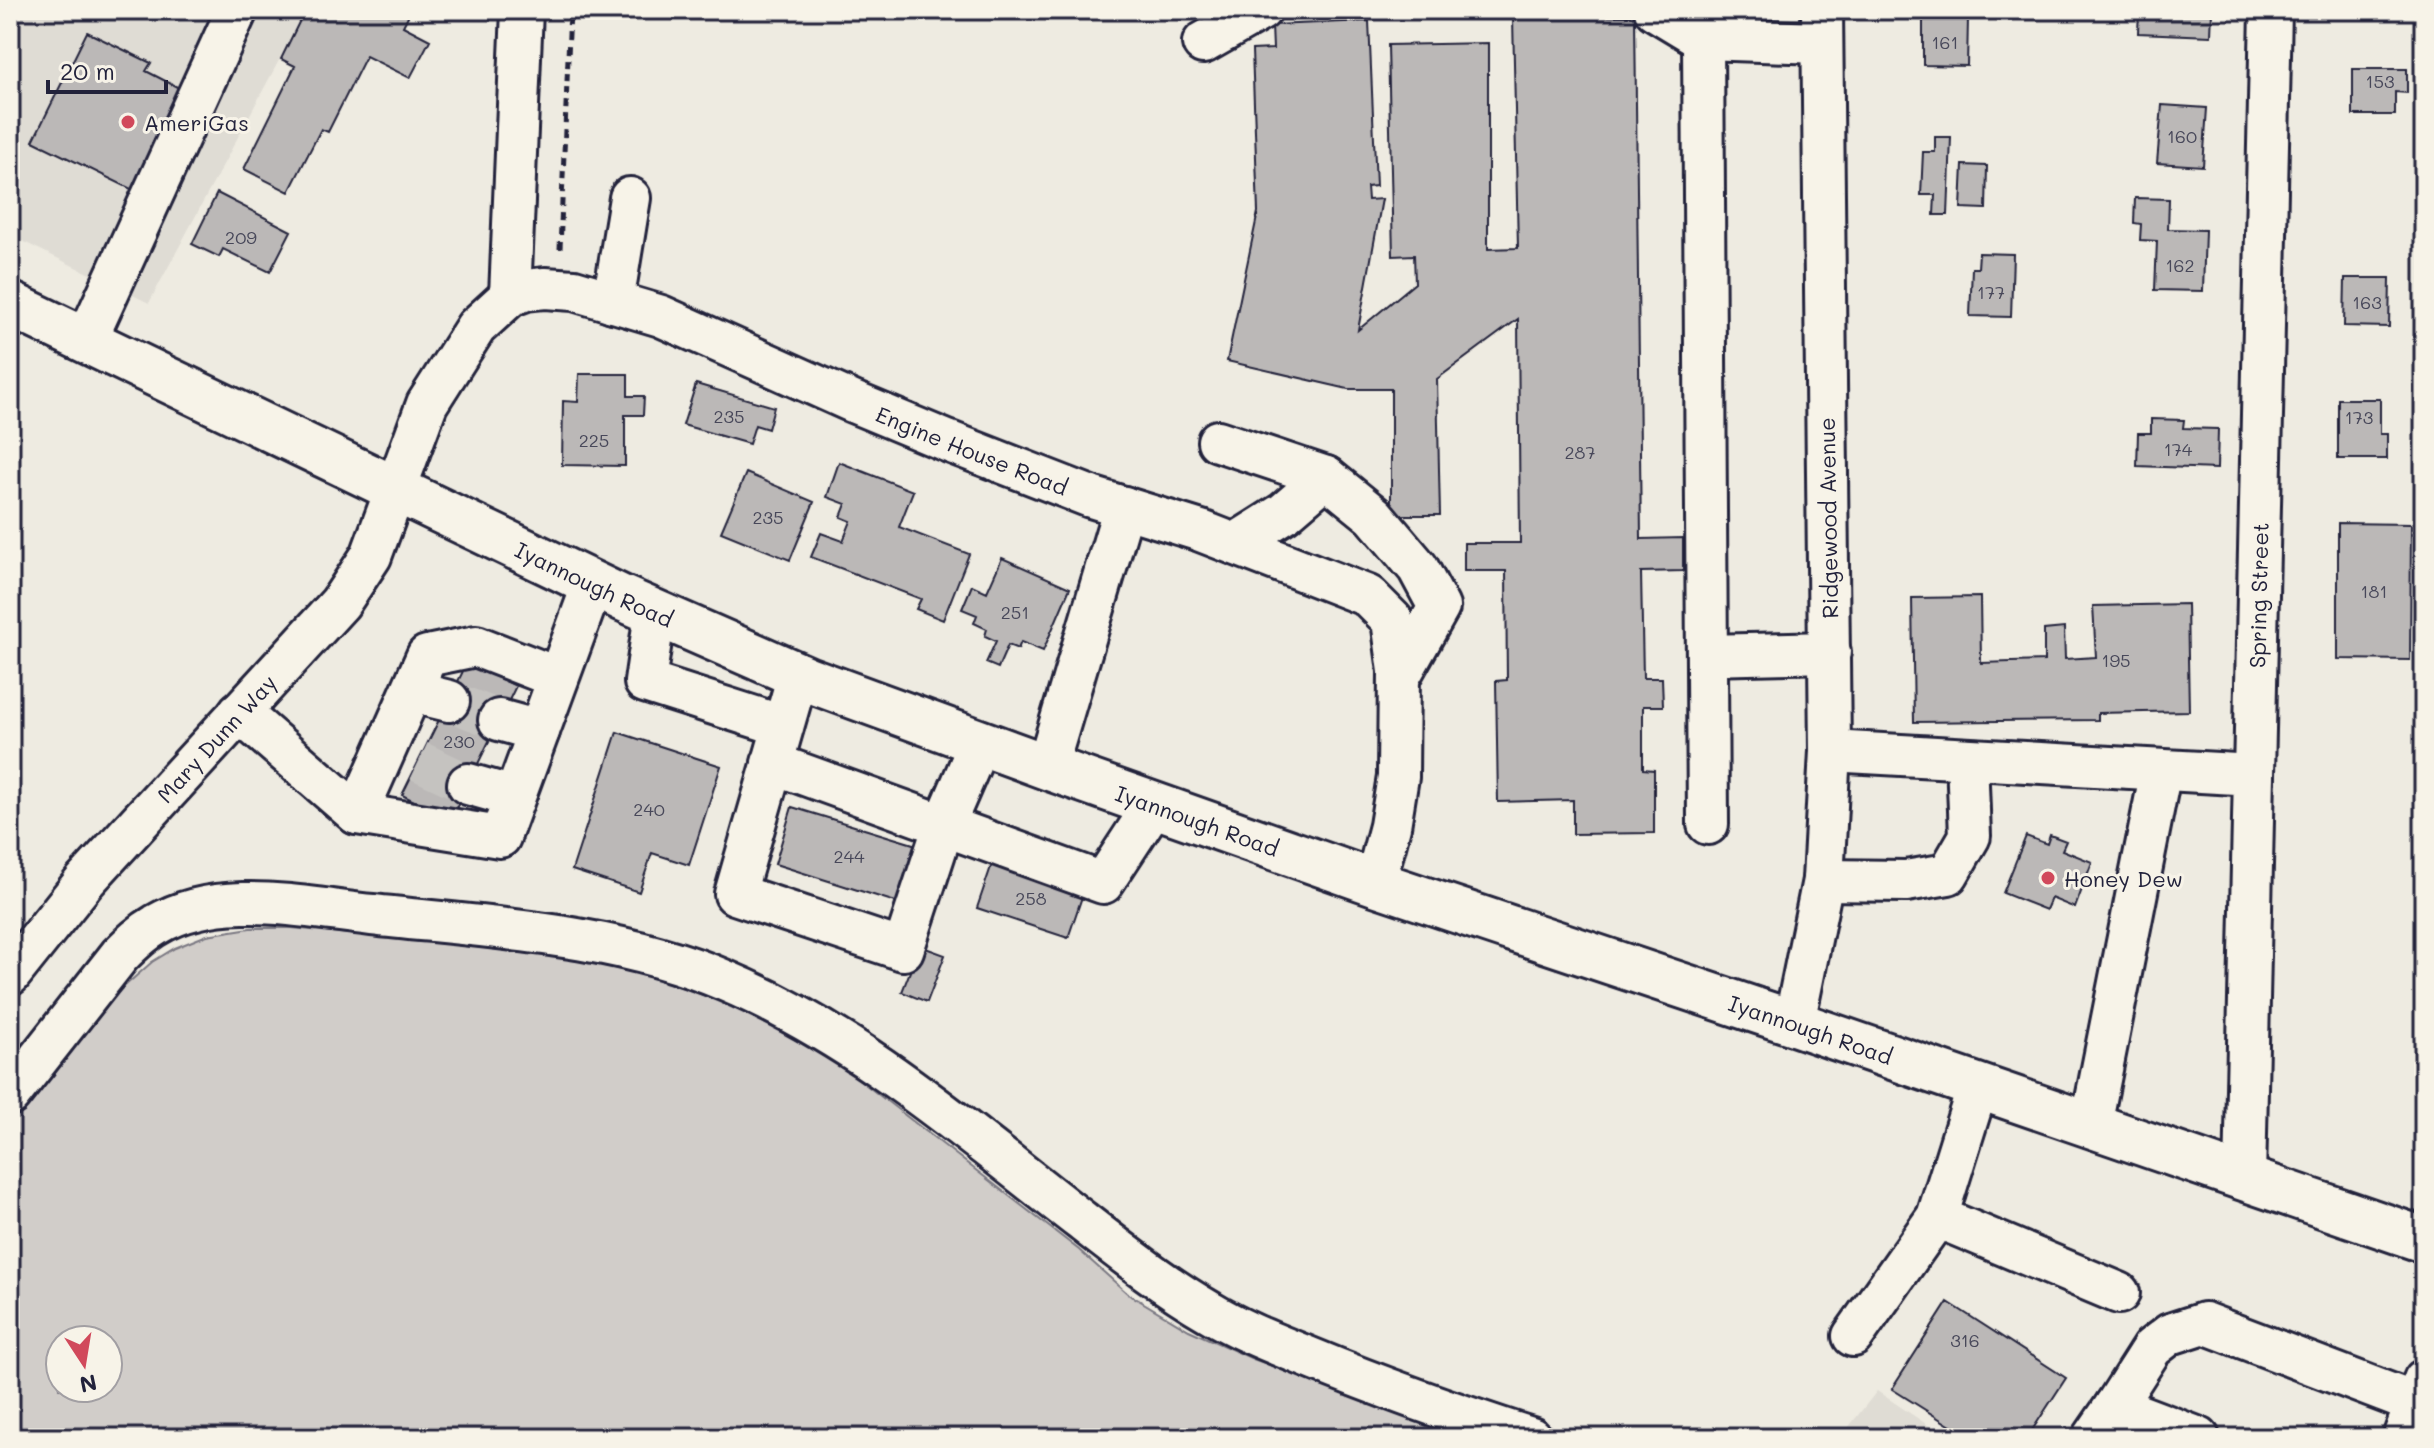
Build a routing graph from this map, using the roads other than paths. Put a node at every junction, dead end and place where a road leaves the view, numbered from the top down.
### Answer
1 (237, 10) edge
2 (522, 10) edge
3 (1261, 10) edge
4 (1655, 10) edge
5 (2271, 10) edge
6 (1822, 26) edge
7 (1703, 39) junction
8 (1203, 43) dead end
9 (630, 198) dead end
10 (510, 296) junction
11 (613, 302) junction
12 (10, 304) edge
13 (86, 341) junction
14 (1218, 441) dead end
15 (1326, 477) junction
16 (396, 489) junction
17 (1124, 507) junction
18 (1235, 544) junction
19 (593, 584) junction
20 (655, 613) junction
21 (1830, 652) junction
22 (1707, 655) junction
23 (798, 675) junction
24 (1400, 676) junction
25 (558, 678) junction
26 (239, 712) junction
27 (499, 720) tunnel mouth
28 (539, 731) junction
29 (980, 742) junction
30 (778, 744) junction
31 (1830, 751) junction
32 (1967, 759) junction
33 (1047, 767) junction
34 (2161, 770) junction
35 (2254, 775) junction
36 (468, 784) tunnel mouth
37 (514, 797) junction
38 (1154, 805) junction
39 (357, 814) junction
40 (1708, 824) dead end
41 (944, 825) junction
42 (1823, 880) junction
43 (1375, 883) junction
44 (10, 975) edge
45 (1794, 1023) junction
46 (1978, 1086) junction
47 (10, 1095) edge
48 (2091, 1125) junction
49 (2245, 1179) junction
50 (1937, 1217) junction
51 (2424, 1240) edge
52 (2119, 1293) dead end
53 (1853, 1336) dead end
54 (2414, 1407) edge
55 (2104, 1422) edge
56 (1531, 1438) edge
57 (2199, 1438) edge

1 - 13 street
2 - 10 street
3 - 8 street
4 - 7 street
5 - 35 street, Spring Street
6 - 7 street
6 - 21 street, Ridgewood Avenue
7 - 22 street
9 - 11 street
10 - 11 street, Engine House Road
10 - 16 street
11 - 17 street, Engine House Road
12 - 13 main road, Iyannough Road
13 - 16 main road, Iyannough Road
14 - 15 street
15 - 18 street
15 - 24 street
16 - 19 main road, Iyannough Road
16 - 26 street, Mary Dunn Way
17 - 18 street, Engine House Road
17 - 33 street
18 - 24 street, Engine House Road
19 - 20 main road, Iyannough Road
19 - 25 street
20 - 23 main road, Iyannough Road
20 - 30 street
21 - 22 street
21 - 31 street, Ridgewood Avenue
22 - 40 street
23 - 29 main road, Iyannough Road
23 - 30 street
24 - 43 street, Engine House Road
25 - 28 street
25 - 39 street
26 - 39 street
26 - 44 street, Mary Dunn Way
27 - 28 street
28 - 37 street
29 - 33 main road, Iyannough Road
29 - 41 street
30 - 41 street
30 - 41 street
31 - 32 street
31 - 42 street, Ridgewood Avenue
32 - 34 street
32 - 42 street
33 - 38 main road, Iyannough Road
34 - 35 street
34 - 48 street
35 - 49 street, Spring Street
36 - 37 street
37 - 39 street
38 - 41 street
38 - 43 main road, Iyannough Road
42 - 45 street, Ridgewood Avenue
43 - 45 main road, Iyannough Road
45 - 46 main road, Iyannough Road
46 - 48 main road, Iyannough Road
46 - 50 street
47 - 56 street
48 - 49 main road, Iyannough Road
49 - 51 main road, Iyannough Road
50 - 52 street
50 - 53 street
54 - 55 street
55 - 57 street

